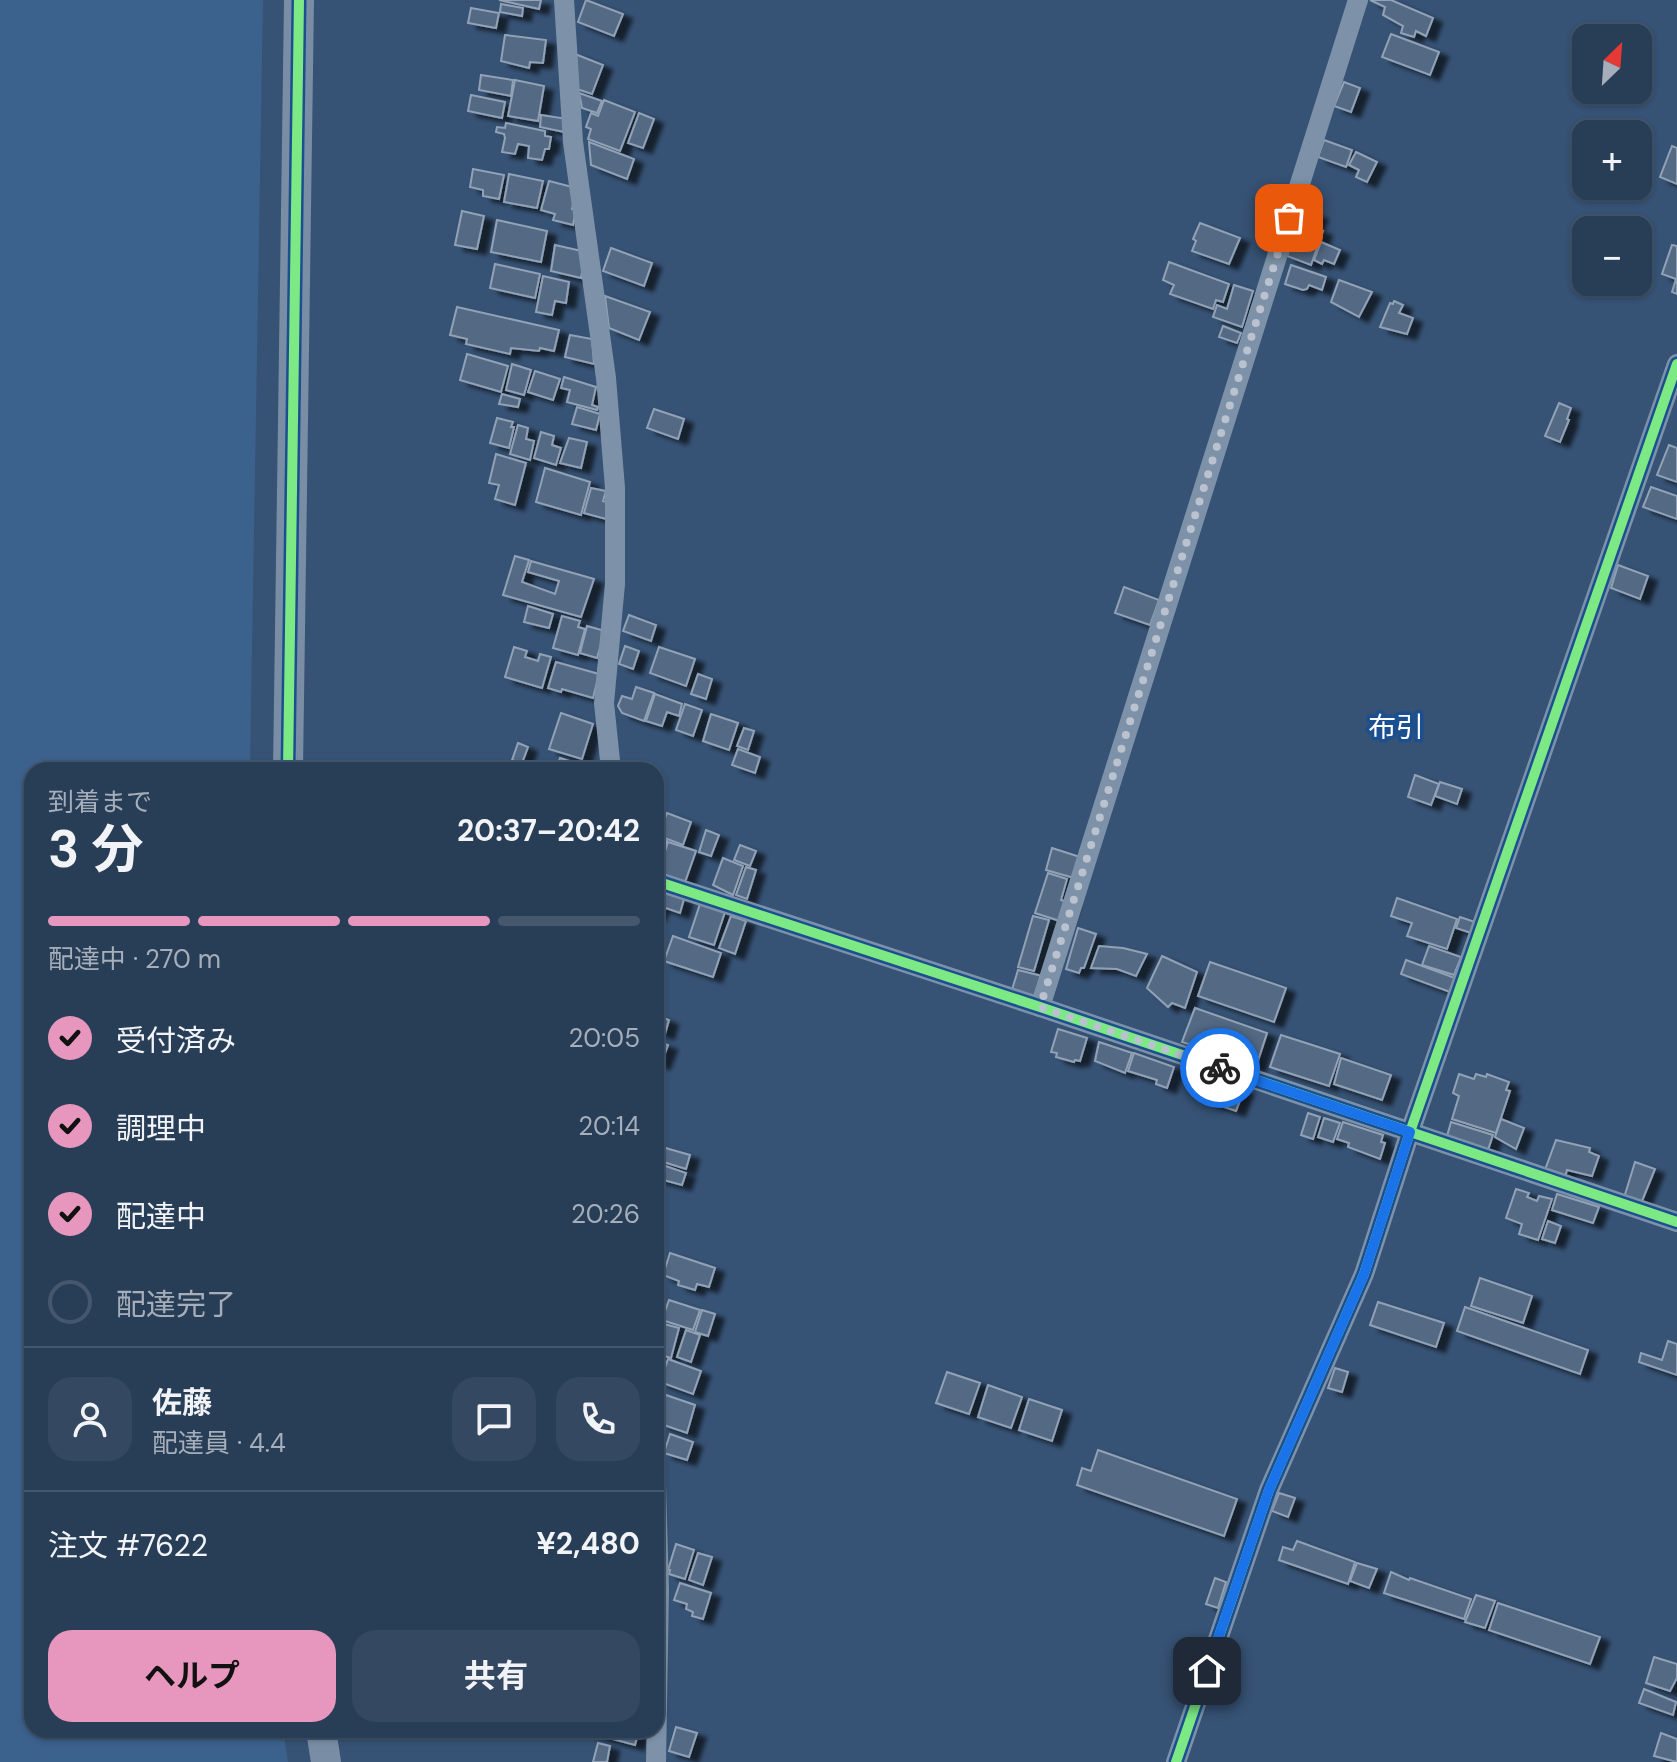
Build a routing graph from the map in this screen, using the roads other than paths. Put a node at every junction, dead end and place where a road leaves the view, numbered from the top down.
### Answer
1 (299, 0) edge
2 (564, 0) edge
3 (1358, 0) edge
4 (1677, 364) edge
5 (297, 762) edge
6 (610, 762) edge
7 (664, 884) edge
8 (1040, 1007) junction
9 (1410, 1132) junction
10 (1677, 1222) edge
11 (322, 1738) edge
12 (656, 1738) edge
13 (326, 1762) edge
14 (656, 1762) edge
15 (1176, 1762) edge

1 - 5 street
2 - 6 street
3 - 8 street
4 - 9 street
7 - 8 street
8 - 9 street
9 - 10 street
9 - 15 street
11 - 13 street
12 - 14 street

